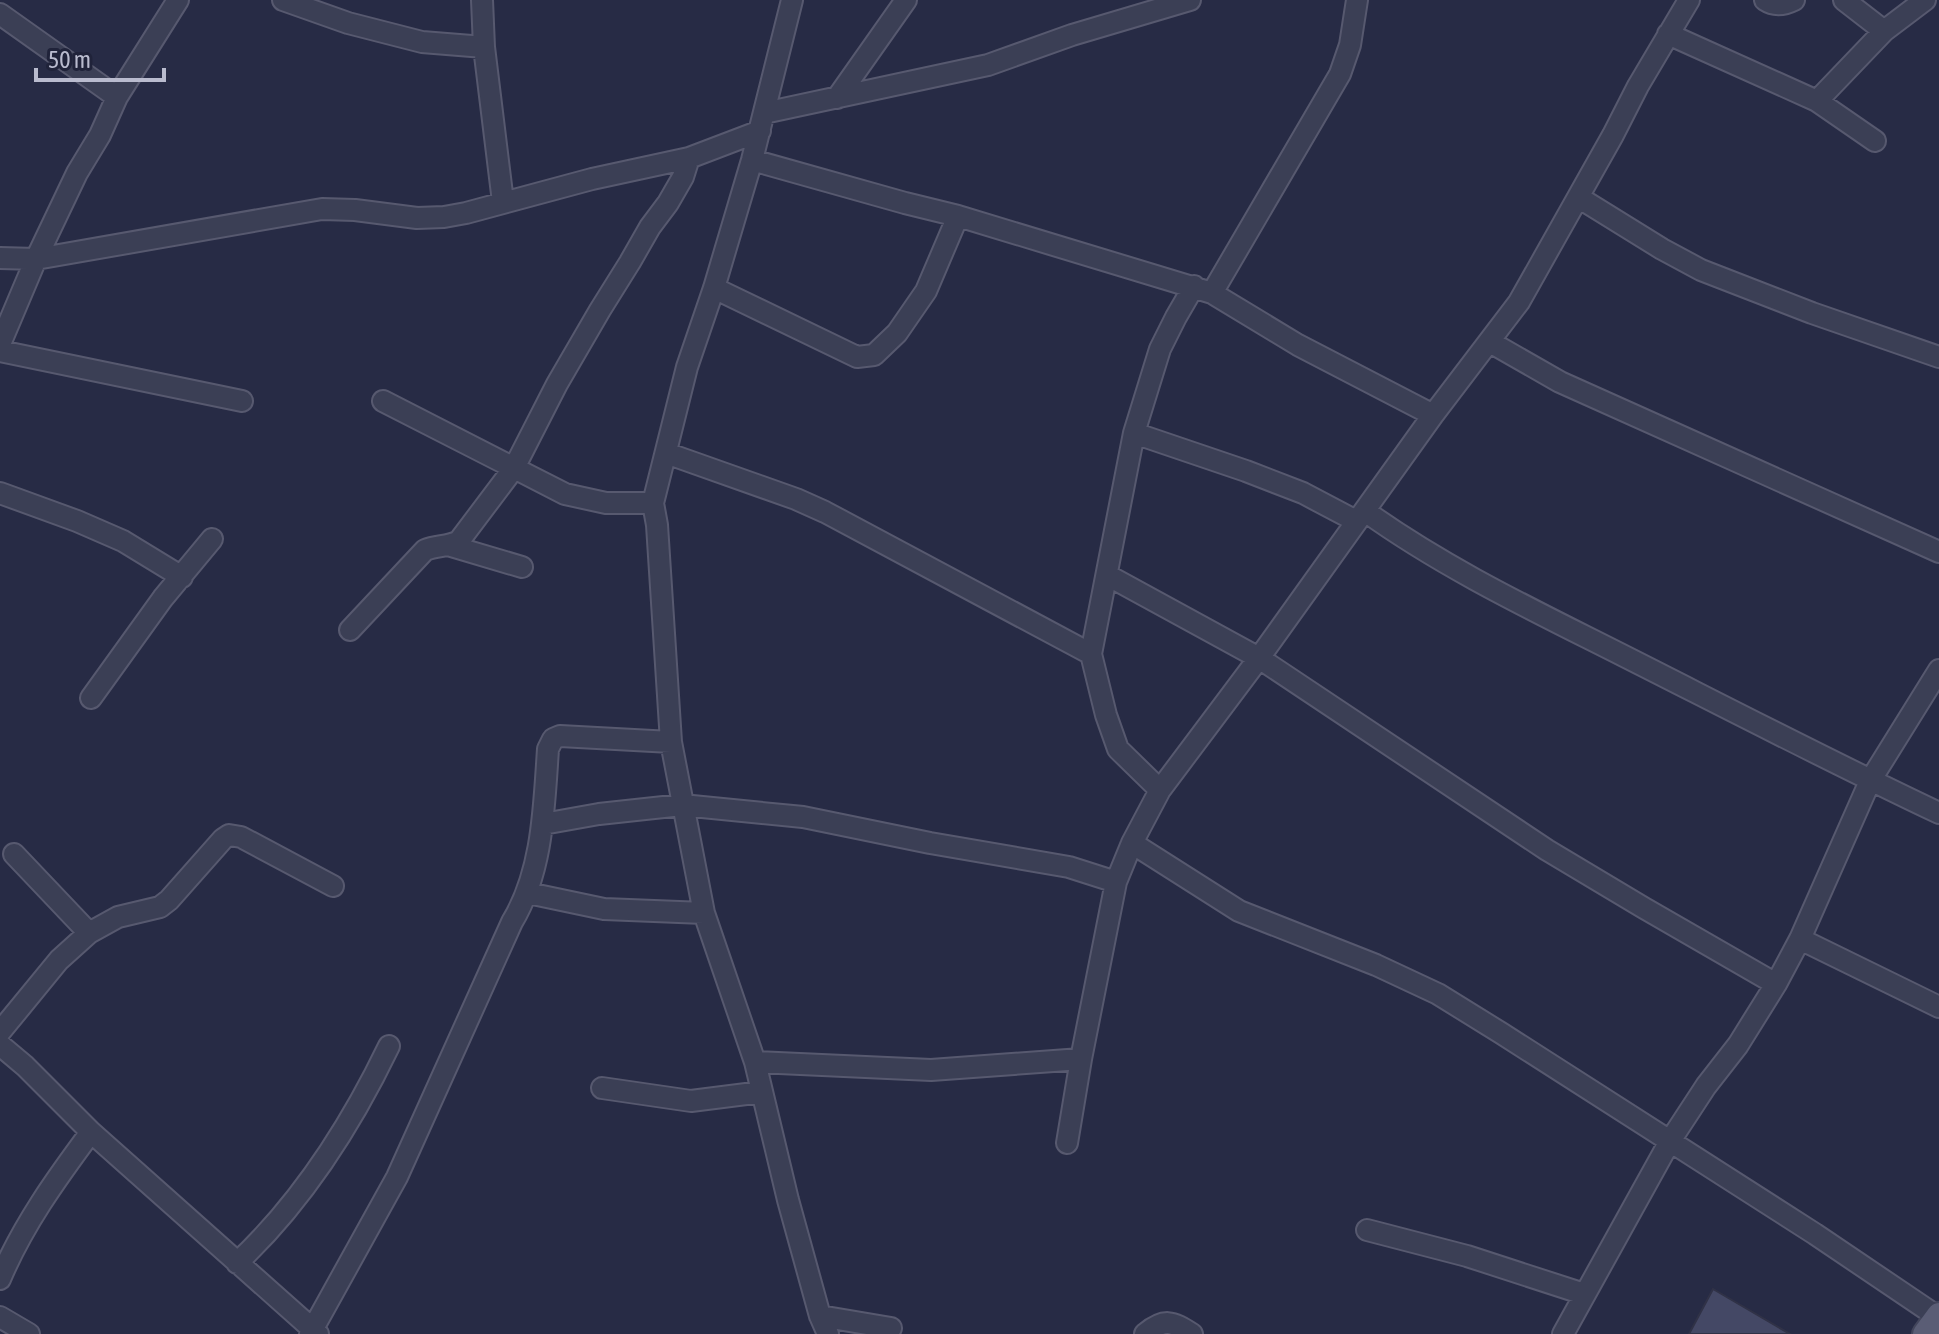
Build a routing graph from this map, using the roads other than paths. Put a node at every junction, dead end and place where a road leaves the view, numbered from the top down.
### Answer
1 (178, 0) edge
2 (283, 0) edge
3 (482, 0) edge
4 (792, 0) edge
5 (906, 0) edge
6 (1120, 0) edge
7 (1190, 0) edge
8 (1357, 0) edge
9 (1689, 0) edge
10 (1765, 0) edge
11 (1794, 0) edge
12 (1844, 0) edge
13 (1925, 0) edge
14 (0, 14) edge
15 (1141, 14) junction
16 (1884, 31) junction
17 (1668, 34) junction
18 (484, 47) junction
19 (117, 97) junction
20 (837, 98) junction
21 (1817, 101) junction
22 (762, 122) junction
23 (1875, 141) dead end
24 (689, 158) junction
25 (752, 160) junction
26 (1578, 197) junction
27 (503, 202) junction
28 (958, 216) junction
29 (0, 258) edge
30 (36, 259) junction
31 (714, 288) junction
32 (1203, 290) junction
33 (1490, 342) junction
34 (0, 344) edge
35 (0, 351) edge
36 (1939, 357) edge
37 (242, 401) dead end
38 (383, 401) dead end
39 (1433, 415) junction
40 (1134, 433) junction
41 (666, 453) junction
42 (514, 468) junction
43 (0, 493) edge
44 (653, 503) junction
45 (1360, 516) junction
46 (212, 539) dead end
47 (451, 546) junction
48 (1939, 552) edge
49 (522, 567) dead end
50 (1107, 575) junction
51 (182, 577) junction
52 (350, 630) dead end
53 (1091, 654) junction
54 (1259, 658) junction
55 (1939, 670) edge
56 (91, 698) dead end
57 (671, 742) junction
58 (1870, 781) junction
59 (1160, 790) junction
60 (682, 805) junction
61 (1939, 813) edge
62 (543, 824) junction
63 (1132, 843) junction
64 (14, 854) dead end
65 (1116, 882) junction
66 (333, 886) dead end
67 (528, 893) junction
68 (704, 913) junction
69 (89, 933) junction
70 (1800, 939) junction
71 (1776, 984) junction
72 (1939, 1007) edge
73 (0, 1032) edge
74 (0, 1045) edge
75 (389, 1046) dead end
76 (1081, 1059) junction
77 (755, 1062) junction
78 (602, 1088) dead end
79 (762, 1092) junction
80 (91, 1132) junction
81 (1670, 1141) junction
82 (1067, 1143) dead end
83 (1367, 1230) dead end
84 (237, 1263) junction
85 (0, 1279) edge
86 (1584, 1294) junction
87 (1938, 1316) edge
88 (0, 1317) edge
89 (824, 1325) edge
90 (891, 1328) dead end
91 (313, 1333) edge
92 (29, 1334) edge
93 (1145, 1334) edge
94 (1192, 1334) edge
95 (1563, 1334) edge
96 (1925, 1334) edge

1 - 19 street
2 - 18 street
3 - 18 street
4 - 22 street
5 - 20 street
6 - 15 street
7 - 15 street
8 - 32 street
9 - 17 street
10 - 11 street
12 - 16 street
13 - 16 street
14 - 19 street
15 - 20 street
16 - 21 street
17 - 21 street
17 - 26 street
18 - 27 street
19 - 30 street
20 - 22 street
21 - 23 street
22 - 24 street
22 - 25 street
24 - 27 street
24 - 42 street
25 - 28 street
25 - 31 street
26 - 33 street
26 - 36 street
27 - 30 street
28 - 31 street
28 - 32 street
29 - 30 street
30 - 34 street
31 - 41 street
32 - 39 street
32 - 40 street
33 - 39 street
33 - 48 street
35 - 37 street
38 - 42 street
39 - 45 street
40 - 45 street
40 - 50 street
41 - 44 street
41 - 53 street
42 - 44 street
42 - 47 street
43 - 51 street
44 - 57 street
45 - 54 street
45 - 58 street
46 - 51 street
47 - 49 street
47 - 52 street
50 - 53 street
50 - 54 street
51 - 56 street
53 - 59 street
54 - 59 street
54 - 71 street
55 - 58 street
57 - 60 street
57 - 62 street
58 - 61 street
58 - 70 street
59 - 63 street
60 - 62 street
60 - 65 street
60 - 68 street
62 - 67 street
63 - 65 street
63 - 81 street
64 - 69 street
65 - 76 street
66 - 69 street
67 - 68 street
67 - 91 street
68 - 77 street
69 - 73 street
70 - 71 street
70 - 72 street
71 - 81 street
74 - 80 street
75 - 84 street
76 - 77 street
76 - 82 street
77 - 79 street
78 - 79 street
79 - 89 street
80 - 84 street
80 - 85 street
81 - 86 street
81 - 87 street
83 - 86 street
84 - 91 street
86 - 95 street
87 - 96 main road
88 - 92 street
89 - 90 street
93 - 94 street

